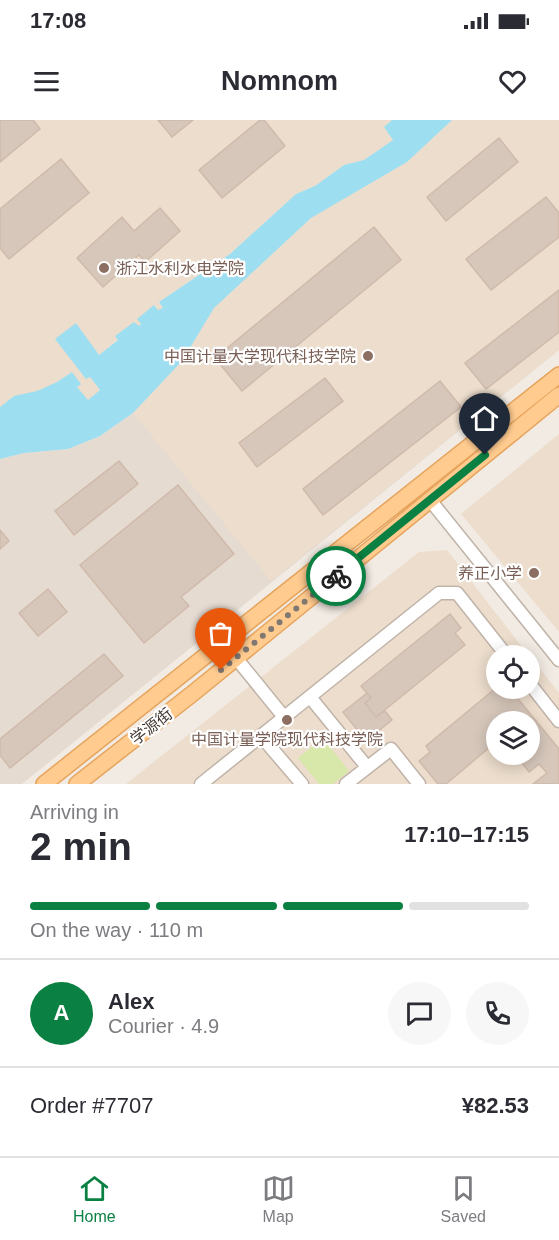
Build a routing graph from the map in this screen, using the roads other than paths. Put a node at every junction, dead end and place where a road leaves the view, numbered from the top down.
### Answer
1 (559, 375) edge
2 (559, 395) edge
3 (430, 500) junction
4 (498, 645) edge
5 (236, 658) junction
6 (559, 660) edge
7 (310, 697) junction
8 (540, 697) edge
9 (284, 717) junction
10 (559, 721) edge
11 (261, 735) junction
12 (367, 767) junction
13 (44, 784) edge
14 (77, 784) edge
15 (201, 784) edge
16 (302, 784) edge
17 (346, 784) edge
18 (419, 784) edge

1 - 13 main road
2 - 3 main road, 学源街
3 - 5 main road, 学源街
3 - 6 street
4 - 7 street
5 - 9 street
5 - 14 main road, 学源街
7 - 9 street
7 - 12 street
8 - 10 street
9 - 11 street
11 - 15 street
11 - 16 street
12 - 17 street
12 - 18 street

